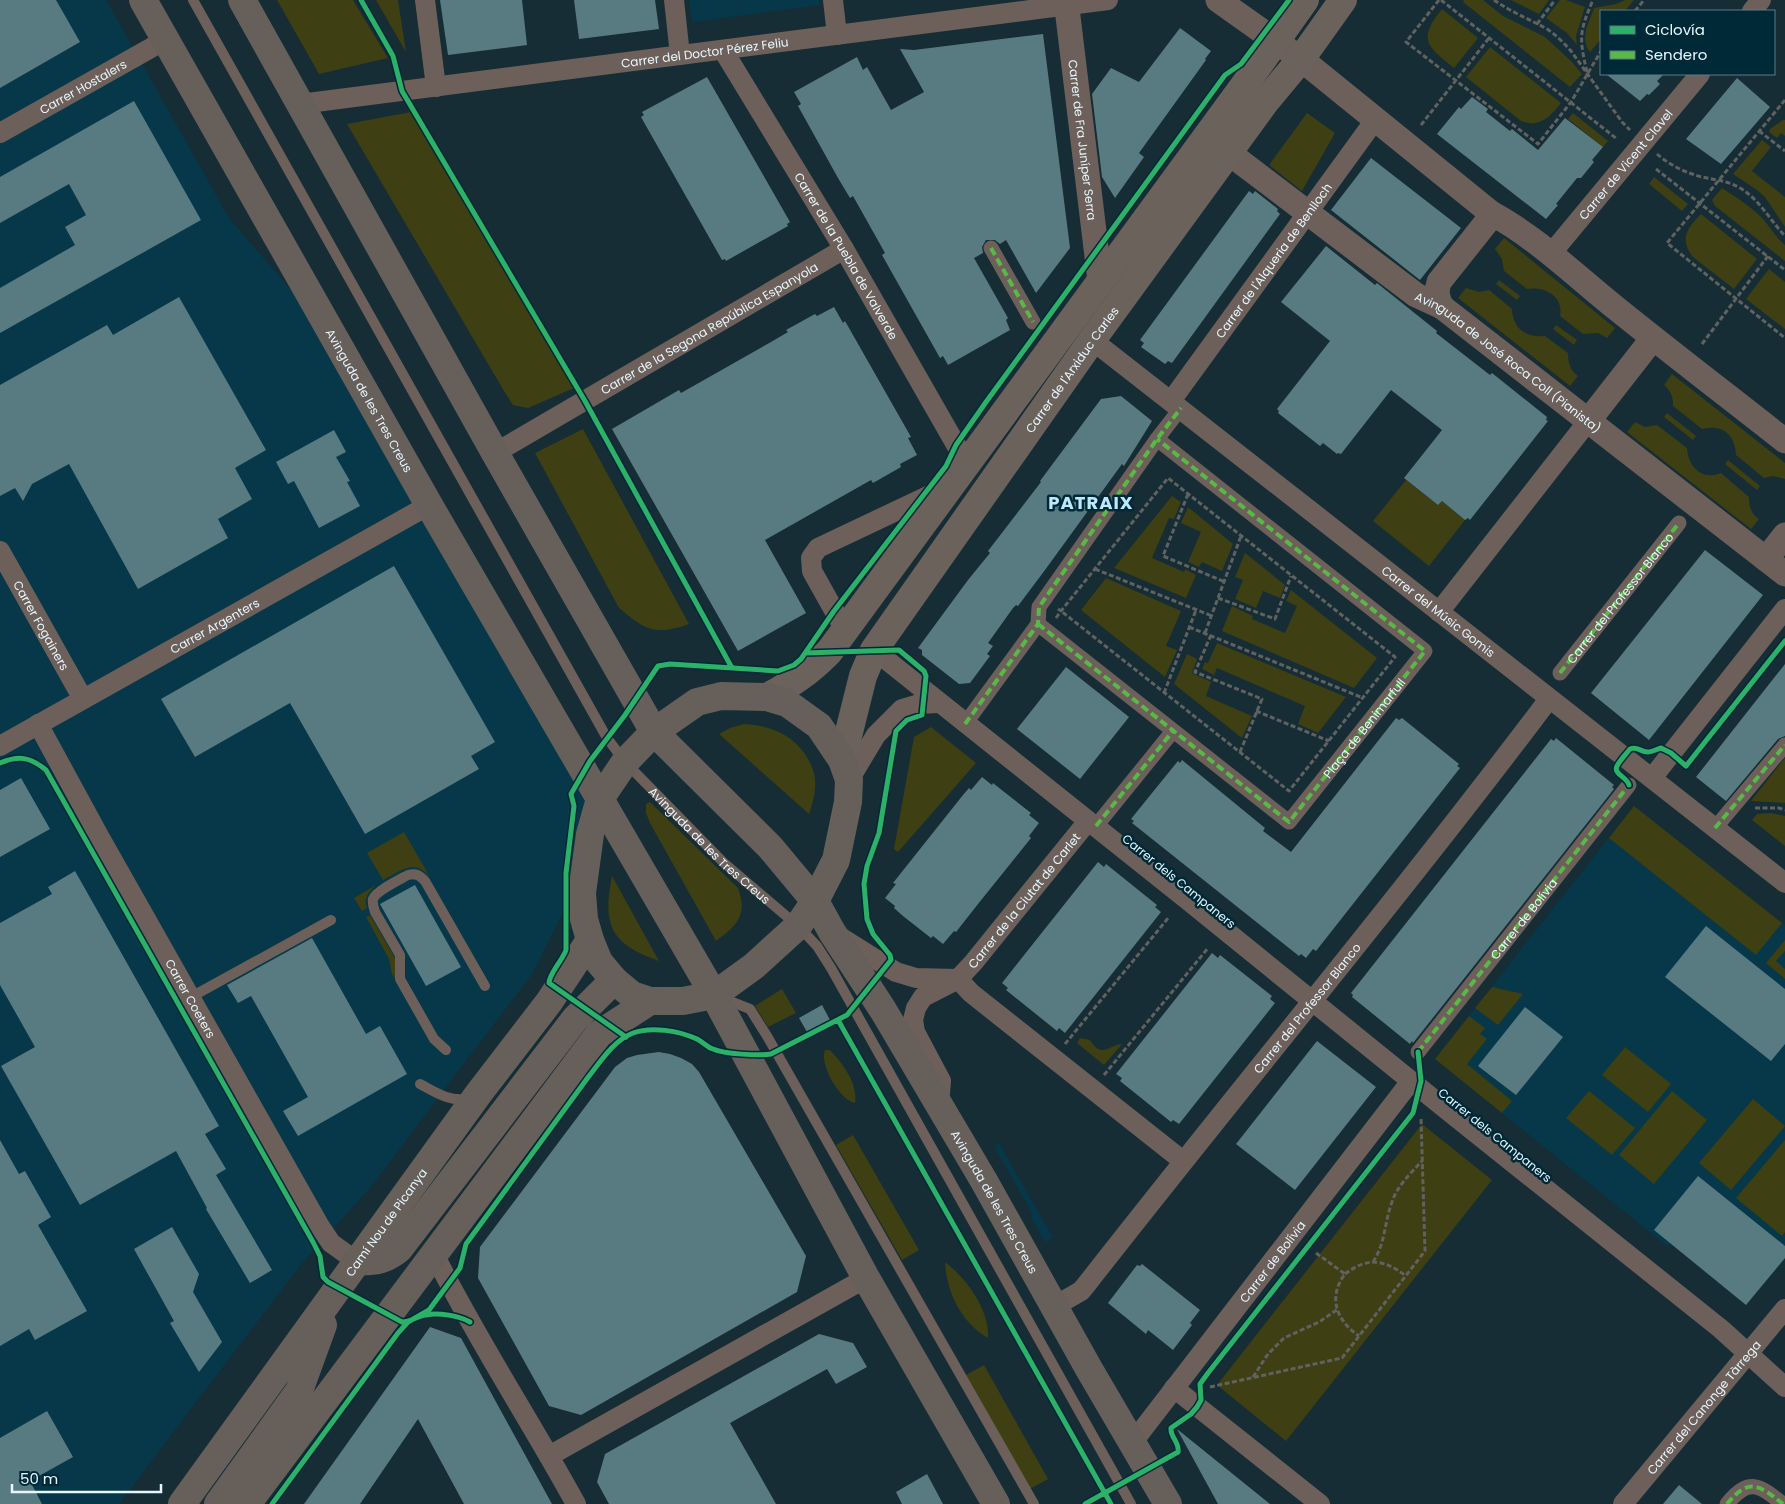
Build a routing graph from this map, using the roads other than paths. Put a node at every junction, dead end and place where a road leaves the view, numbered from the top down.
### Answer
1 (143, 0) edge
2 (193, 0) edge
3 (242, 0) edge
4 (425, 0) edge
5 (674, 0) edge
6 (833, 0) edge
7 (1108, 0) edge
8 (1218, 0) edge
9 (1305, 0) edge
10 (1342, 0) edge
11 (1761, 0) edge
12 (1066, 3) edge
13 (1753, 10) edge
14 (837, 35) junction
15 (165, 40) junction
16 (1276, 41) junction
17 (723, 50) junction
18 (680, 55) junction
19 (1300, 59) junction
20 (1699, 75) edge
21 (436, 87) junction
22 (300, 104) junction
23 (1375, 120) junction
24 (0, 133) edge
25 (1229, 153) junction
26 (1309, 213) junction
27 (1493, 214) junction
28 (991, 248) dead end
29 (844, 249) junction
30 (1550, 255) junction
31 (1100, 281) junction
32 (1442, 307) junction
33 (1033, 322) dead end
34 (1653, 338) junction
35 (1092, 340) junction
36 (1176, 405) junction
37 (1589, 420) junction
38 (1157, 439) junction
39 (1785, 441) edge
40 (495, 453) junction
41 (960, 474) junction
42 (429, 505) junction
43 (1679, 523) dead end
44 (1785, 535) edge
45 (0, 551) edge
46 (1766, 559) junction
47 (1785, 574) edge
48 (1785, 609) edge
49 (1439, 612) junction
50 (1038, 624) junction
51 (845, 630) junction
52 (874, 650) junction
53 (1560, 673) dead end
54 (767, 696) junction
55 (83, 699) junction
56 (1549, 699) junction
57 (938, 703) junction
58 (38, 724) junction
59 (964, 724) junction
60 (1173, 731) junction
61 (654, 732) junction
62 (1785, 745) edge
63 (0, 746) edge
64 (625, 762) junction
65 (846, 770) junction
66 (1652, 778) junction
67 (1628, 785) dead end
68 (600, 799) junction
69 (1092, 824) junction
70 (1715, 828) junction
71 (1785, 884) edge
72 (815, 901) junction
73 (331, 920) dead end
74 (798, 926) junction
75 (832, 932) junction
76 (590, 940) junction
77 (958, 979) junction
78 (614, 980) junction
79 (485, 986) dead end
80 (714, 995) junction
81 (191, 997) junction
82 (650, 1001) junction
83 (1312, 1001) junction
84 (446, 1050) dead end
85 (1418, 1052) dead end
86 (1411, 1081) junction
87 (420, 1084) dead end
88 (479, 1093) junction
89 (939, 1105) junction
90 (1183, 1161) junction
91 (434, 1254) junction
92 (356, 1262) junction
93 (866, 1278) junction
94 (333, 1296) junction
95 (1055, 1306) junction
96 (1785, 1309) edge
97 (1748, 1354) junction
98 (1785, 1387) edge
99 (1174, 1388) junction
100 (1133, 1442) junction
101 (549, 1456) junction
102 (182, 1504) edge
103 (218, 1504) edge
104 (247, 1504) edge
105 (576, 1504) edge
106 (996, 1504) edge
107 (1034, 1504) edge
108 (1131, 1504) edge
109 (1168, 1504) edge
110 (1320, 1504) edge
111 (1623, 1504) edge
112 (1728, 1504) edge
113 (1783, 1504) edge

1 - 15 main road, Avinguda de les Tres Creus
2 - 64 lane, Avinguda de les Tres Creus
3 - 22 main road, Avinguda de les Tres Creus
4 - 21 street
5 - 18 street
6 - 14 street
7 - 12 street, Carrer del Doctor Pérez Feliu
8 - 16 street
9 - 16 main road
10 - 19 main road, Carrer de l'Arxiduc Carles
11 - 13 street
12 - 14 street, Carrer del Doctor Pérez Feliu
12 - 31 street, Carrer de Fra Juníper Serra
14 - 17 street, Carrer del Doctor Pérez Feliu
15 - 24 street, Carrer Hostalers
15 - 42 main road, Avinguda de les Tres Creus
16 - 19 street
16 - 31 main road
17 - 18 street, Carrer del Doctor Pérez Feliu
17 - 29 street, Carrer de la Puebla de Valverde
18 - 21 street, Carrer del Doctor Pérez Feliu
19 - 23 street
19 - 25 main road, Carrer de l'Arxiduc Carles
20 - 30 street, Carrer de Vicent Clavel
21 - 22 street, Carrer del Doctor Pérez Feliu
22 - 40 main road, Avinguda de les Tres Creus
23 - 26 street, Carrer de l'Alqueria de Benlloch
23 - 27 street
25 - 26 street, Avinguda de José Roca Coll (Pianista)
25 - 35 main road, Carrer de l'Arxiduc Carles
26 - 32 street, Avinguda de José Roca Coll (Pianista)
26 - 36 street, Carrer de l'Alqueria de Benlloch
27 - 30 street
27 - 32 street
28 - 33 street
29 - 40 street, Carrer de la Segona República Espanyola
29 - 41 street, Carrer de la Puebla de Valverde
30 - 34 street
31 - 41 main road
32 - 37 street, Avinguda de José Roca Coll (Pianista)
34 - 37 street
34 - 39 street
35 - 36 street, Carrer del Músic Gomis
35 - 52 main road, Carrer de l'Arxiduc Carles
36 - 38 street
36 - 49 street, Carrer del Músic Gomis
37 - 46 street, Avinguda de José Roca Coll (Pianista)
37 - 49 street
38 - 50 street
38 - 60 street, Plaça de Benimarfull
40 - 61 main road, Avinguda de les Tres Creus
41 - 51 main road
41 - 51 street
42 - 55 street, Carrer Argenters
42 - 68 main road, Avinguda de les Tres Creus
43 - 53 street, Carrer del Professor Blanco
44 - 46 street
45 - 55 street, Carrer Fogainers
46 - 47 street, Avinguda de José Roca Coll (Pianista)
48 - 66 street
49 - 56 street, Carrer del Músic Gomis
50 - 59 street
50 - 60 street, Plaça de Benimarfull
51 - 54 main road
52 - 57 street, Carrer dels Campaners
52 - 65 main road, Carrer de l'Arxiduc Carles
54 - 61 main road
54 - 65 main road
55 - 58 street, Carrer Argenters
56 - 66 street, Carrer del Músic Gomis
56 - 83 street, Carrer del Professor Blanco
57 - 59 street, Carrer dels Campaners
57 - 65 street
58 - 63 street, Carrer Argenters
58 - 81 street, Carrer Coeters
59 - 69 street, Carrer dels Campaners
60 - 69 street, Carrer de la Ciutat de Carlet
61 - 64 main road
61 - 72 main road, Avinguda de les Tres Creus
62 - 70 street
64 - 68 main road
64 - 74 lane, Avinguda de les Tres Creus
65 - 72 main road
66 - 70 street, Carrer del Músic Gomis
67 - 85 street, Carrer de Bolívia
68 - 76 main road
68 - 80 main road, Avinguda de les Tres Creus
69 - 77 street, Carrer de la Ciutat de Carlet
69 - 83 street, Carrer dels Campaners
70 - 71 street, Carrer del Músic Gomis
72 - 74 main road
72 - 75 main road, Avinguda de les Tres Creus
73 - 81 lane
74 - 80 main road
74 - 108 lane, Avinguda de les Tres Creus
75 - 77 street
75 - 89 main road, Avinguda de les Tres Creus
76 - 78 main road
76 - 88 main road, Camí Nou de Picanya
77 - 89 street
77 - 90 street
78 - 82 main road
78 - 92 main road
79 - 84 lane
80 - 82 main road
80 - 93 main road, Avinguda de les Tres Creus
80 - 107 lane
81 - 92 street, Carrer Coeters
82 - 91 main road
83 - 86 street, Carrer dels Campaners
83 - 90 street, Carrer del Professor Blanco
86 - 97 street, Carrer dels Campaners
86 - 99 street, Carrer de Bolívia
87 - 88 lane
88 - 92 main road, Camí Nou de Picanya
89 - 95 main road, Avinguda de les Tres Creus
90 - 95 street, Carrer del Professor Blanco
91 - 101 street
91 - 104 main road
92 - 94 main road, Camí Nou de Picanya
93 - 101 street
93 - 106 main road, Avinguda de les Tres Creus
94 - 102 main road, Camí Nou de Picanya
94 - 103 main road
95 - 100 main road, Avinguda de les Tres Creus
96 - 97 street, Carrer del Canonge Tàrrega
97 - 98 street, Carrer dels Campaners
97 - 111 street, Carrer del Canonge Tàrrega
99 - 100 street, Carrer de Bolívia
99 - 110 street
100 - 109 main road, Avinguda de les Tres Creus
101 - 105 street
112 - 113 street

